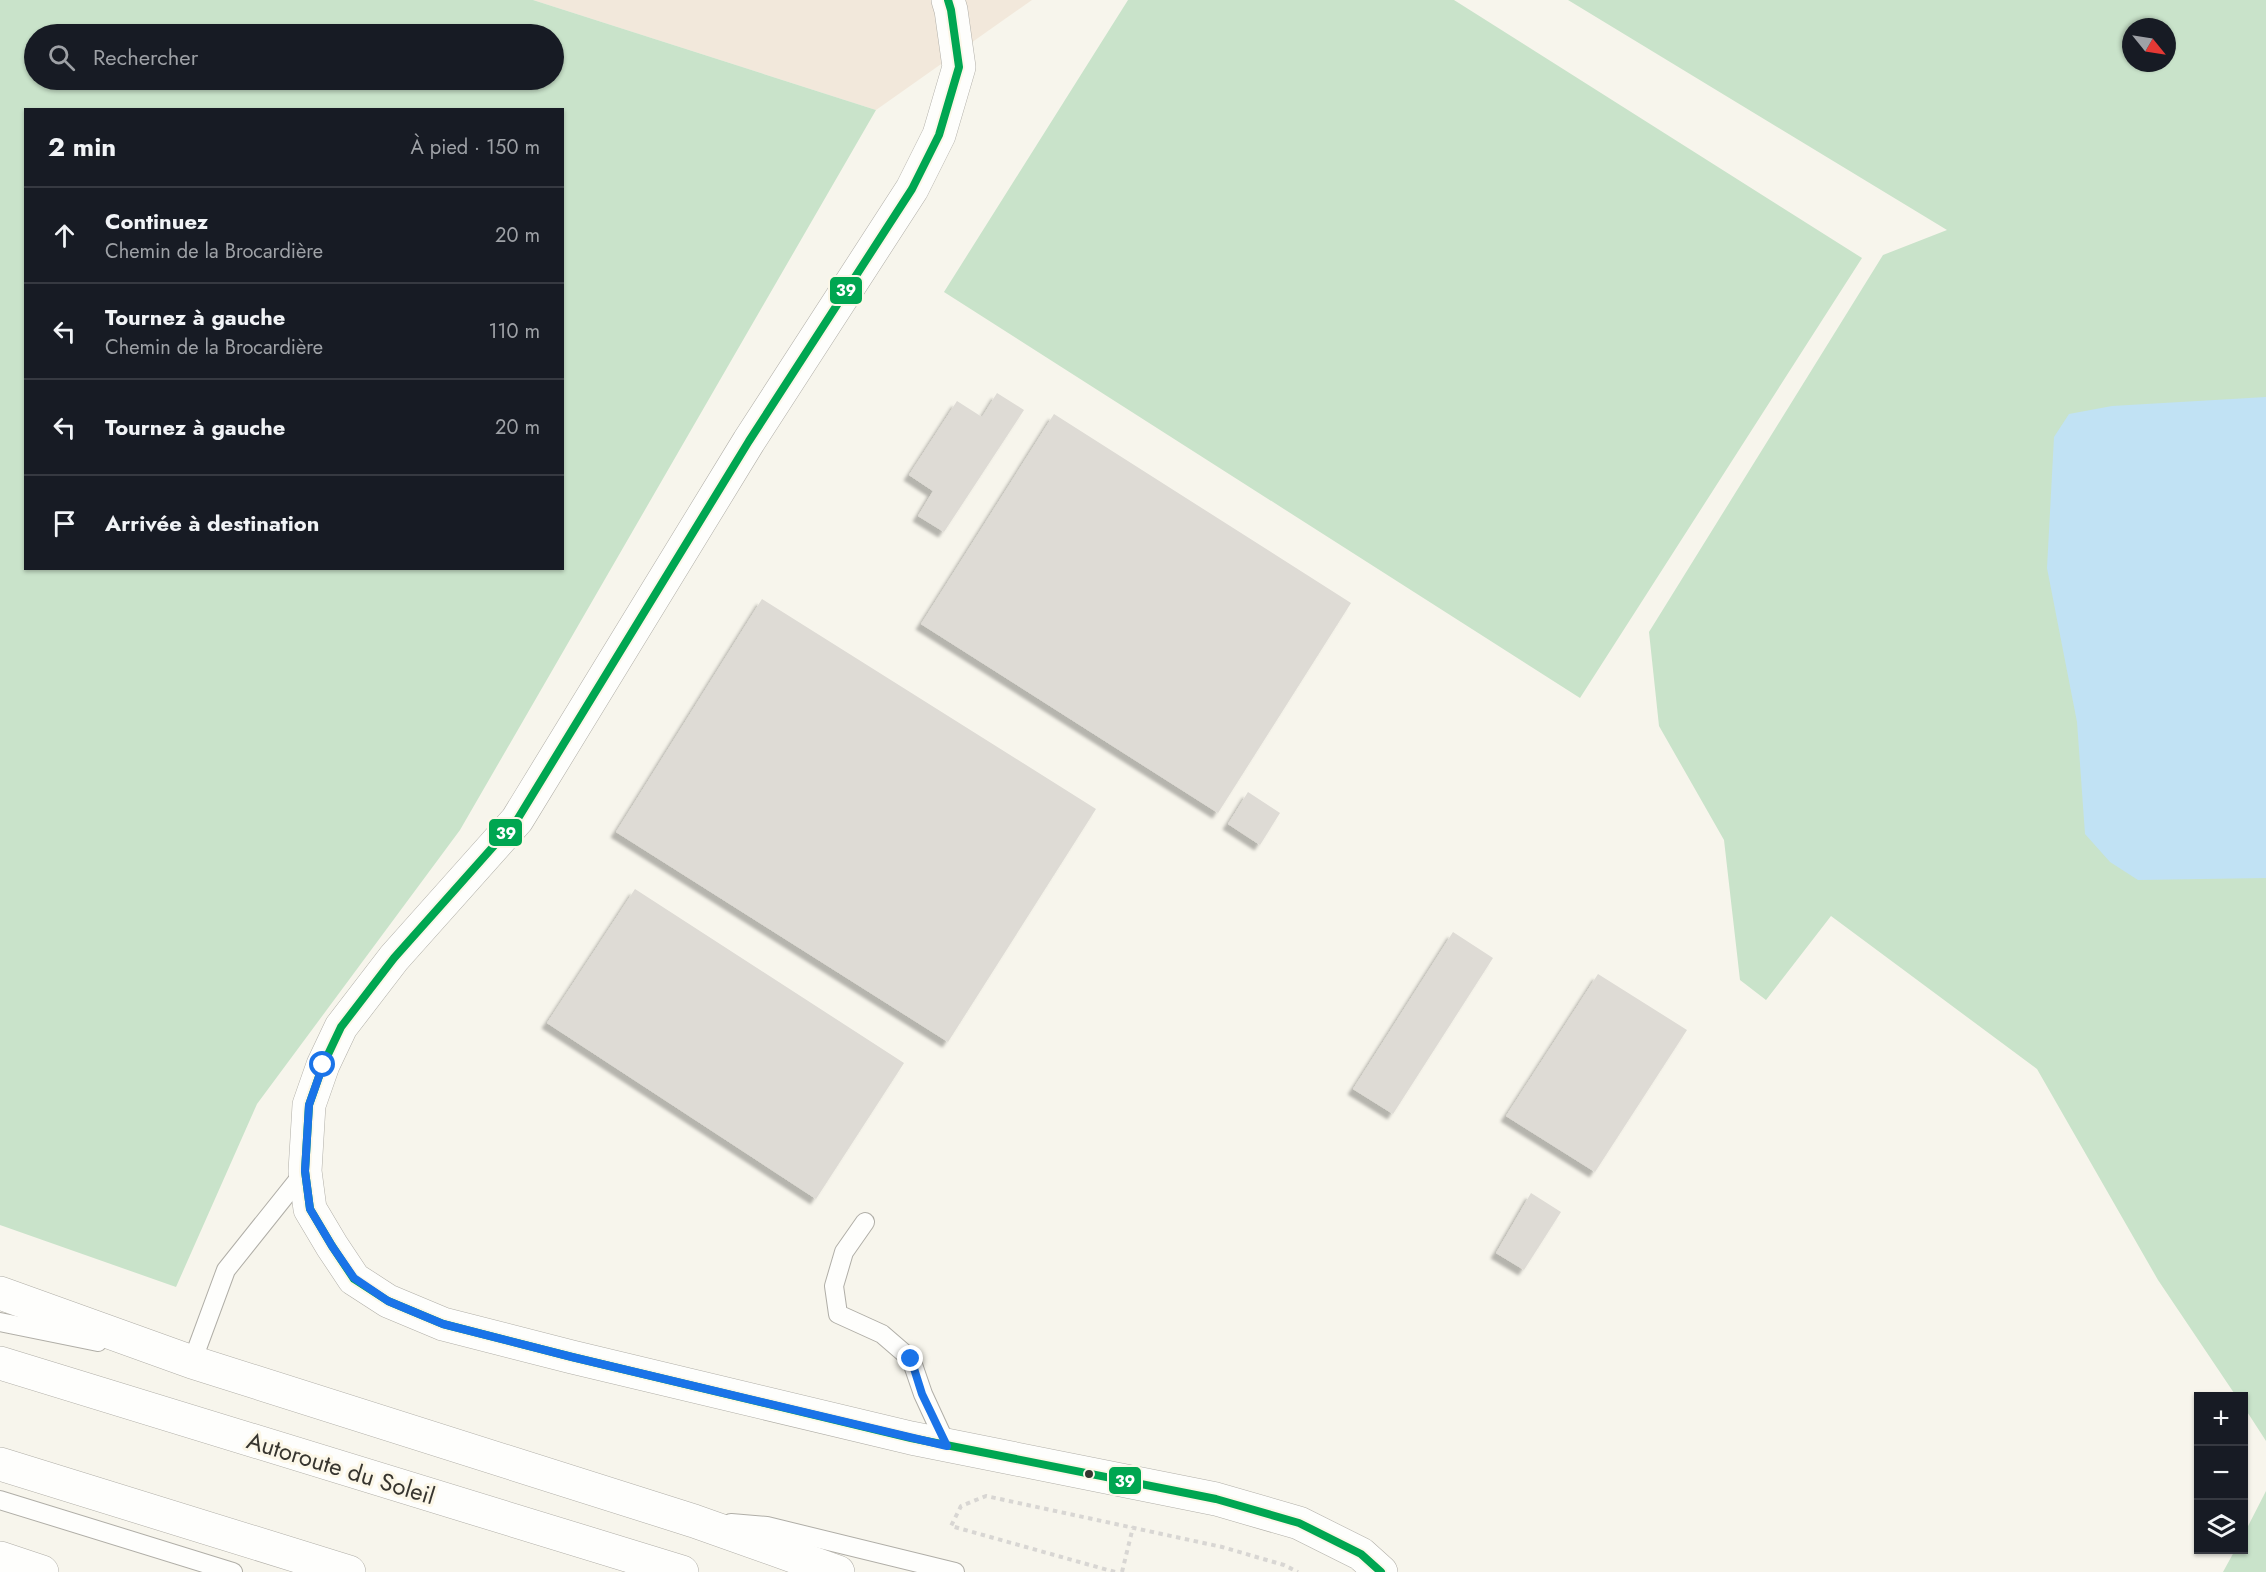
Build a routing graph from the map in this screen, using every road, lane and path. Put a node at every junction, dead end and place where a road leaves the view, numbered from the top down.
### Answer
1 (948, 0) edge
2 (305, 1171) junction
3 (865, 1222) dead end
4 (0, 1293) edge
5 (0, 1322) edge
6 (192, 1362) junction
7 (0, 1363) edge
8 (947, 1446) junction
9 (0, 1464) edge
10 (0, 1500) edge
11 (693, 1521) junction
12 (1133, 1527) junction
13 (0, 1558) edge
14 (0, 1570) edge
15 (11, 1572) edge
16 (42, 1572) edge
17 (233, 1572) edge
18 (349, 1572) edge
19 (682, 1572) edge
20 (838, 1572) edge
21 (955, 1572) edge
22 (1115, 1572) edge
23 (1122, 1572) edge
24 (1298, 1572) edge
25 (1381, 1572) edge

1 - 2 main road
2 - 6 lane
2 - 8 main road
3 - 8 lane
4 - 6 main road
5 - 6 lane
6 - 11 main road
7 - 19 main road, Autoroute du Soleil
8 - 25 main road
9 - 18 main road
10 - 17 lane
11 - 20 main road
11 - 21 lane
12 - 22 path
12 - 23 path
12 - 24 path
13 - 16 main road
14 - 15 main road

